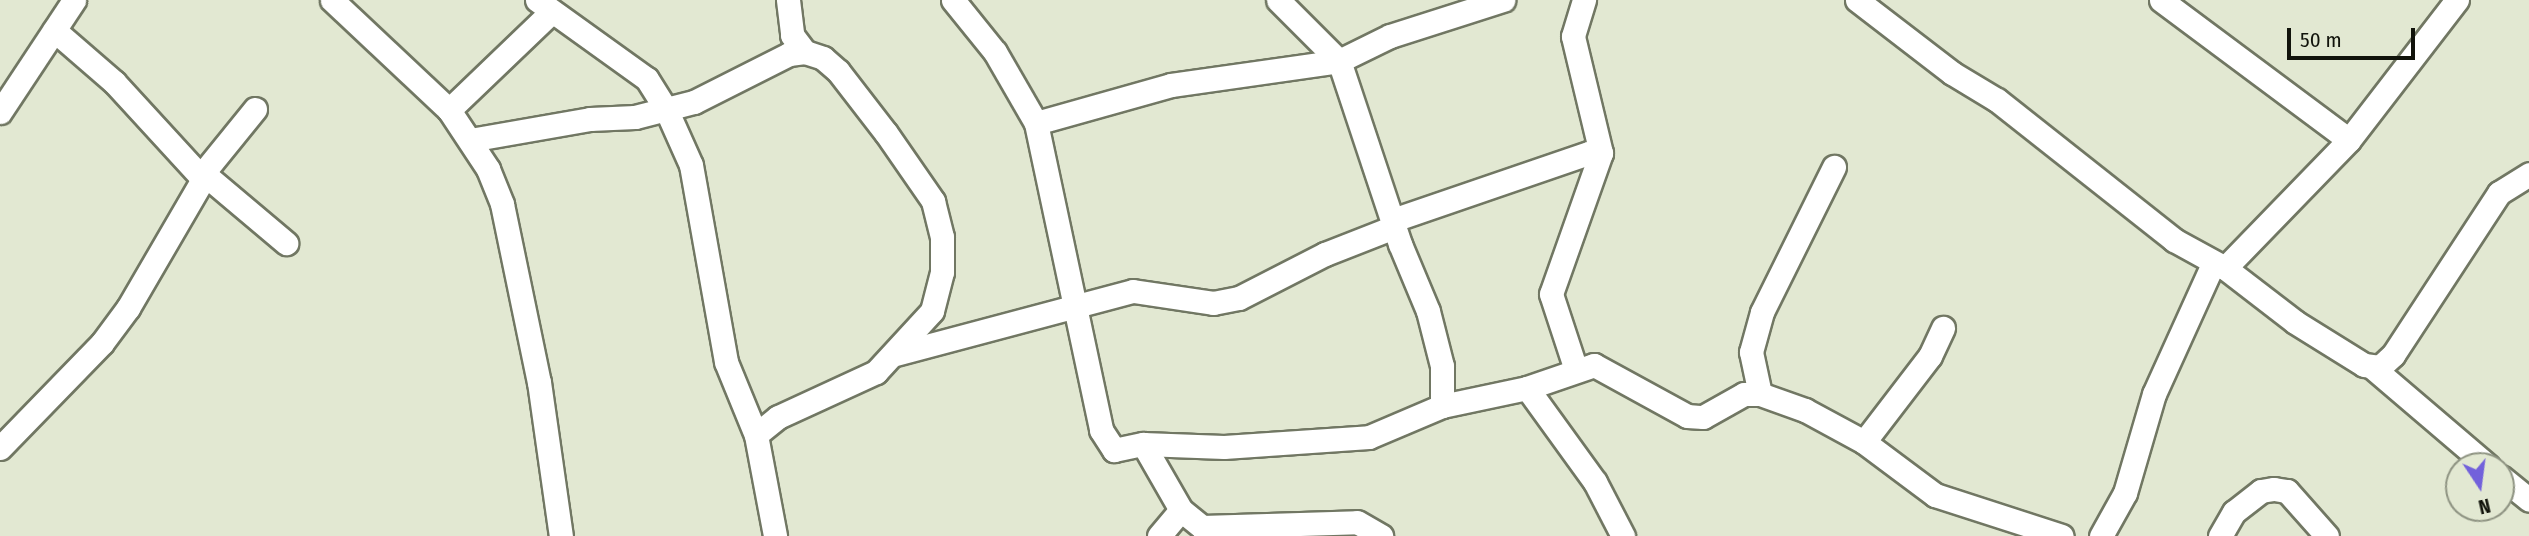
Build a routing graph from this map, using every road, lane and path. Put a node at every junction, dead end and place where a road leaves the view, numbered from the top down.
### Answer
1 (332, 0) edge
2 (788, 0) edge
3 (953, 0) edge
4 (1278, 0) edge
5 (1503, 0) edge
6 (1584, 0) edge
7 (1857, 0) edge
8 (2161, 0) edge
9 (2457, 0) edge
10 (73, 1) edge
11 (543, 6) edge
12 (54, 30) junction
13 (805, 52) junction
14 (1339, 61) junction
15 (256, 109) dead end
16 (666, 109) junction
17 (449, 110) junction
18 (0, 112) edge
19 (1036, 123) junction
20 (470, 140) junction
21 (2348, 140) junction
22 (1601, 153) junction
23 (1834, 167) dead end
24 (203, 173) junction
25 (2529, 174) edge
26 (1394, 227) junction
27 (286, 243) dead end
28 (2219, 266) junction
29 (1075, 303) junction
30 (1943, 328) dead end
31 (896, 354) junction
32 (2372, 368) junction
33 (1576, 370) junction
34 (1527, 388) junction
35 (1760, 394) junction
36 (1443, 406) junction
37 (756, 435) junction
38 (1864, 442) junction
39 (1143, 444) junction
40 (0, 449) edge
41 (2471, 452) edge
42 (2515, 488) edge
43 (2529, 500) edge
44 (1181, 510) junction
45 (2047, 534) edge
46 (561, 536) edge
47 (775, 536) edge
48 (1159, 536) edge
49 (1381, 536) edge
50 (1623, 536) edge
51 (2101, 536) edge
52 (2220, 536) edge
53 (2327, 536) edge

1 - 17 street
2 - 13 street
3 - 19 street
4 - 14 street
5 - 14 street
6 - 22 street
7 - 28 street
8 - 21 street
9 - 21 street
10 - 12 street
11 - 16 street
11 - 17 street
12 - 18 street
12 - 24 street
13 - 16 street
13 - 31 street
14 - 19 street
14 - 26 street
15 - 24 street
16 - 20 street
16 - 37 street
17 - 20 street
19 - 29 street
20 - 46 street
21 - 28 street
22 - 26 street
22 - 33 street
23 - 35 street
24 - 27 street
24 - 40 street
25 - 32 street
26 - 29 street
26 - 36 street
28 - 32 street
28 - 51 street
29 - 31 street
29 - 39 street
30 - 38 street
31 - 37 street
32 - 41 street
33 - 34 street
33 - 35 street
34 - 36 street
34 - 50 street
35 - 38 street
36 - 39 street
37 - 47 street
38 - 45 street
39 - 44 street
42 - 43 street
44 - 48 street
44 - 49 street
52 - 53 street

